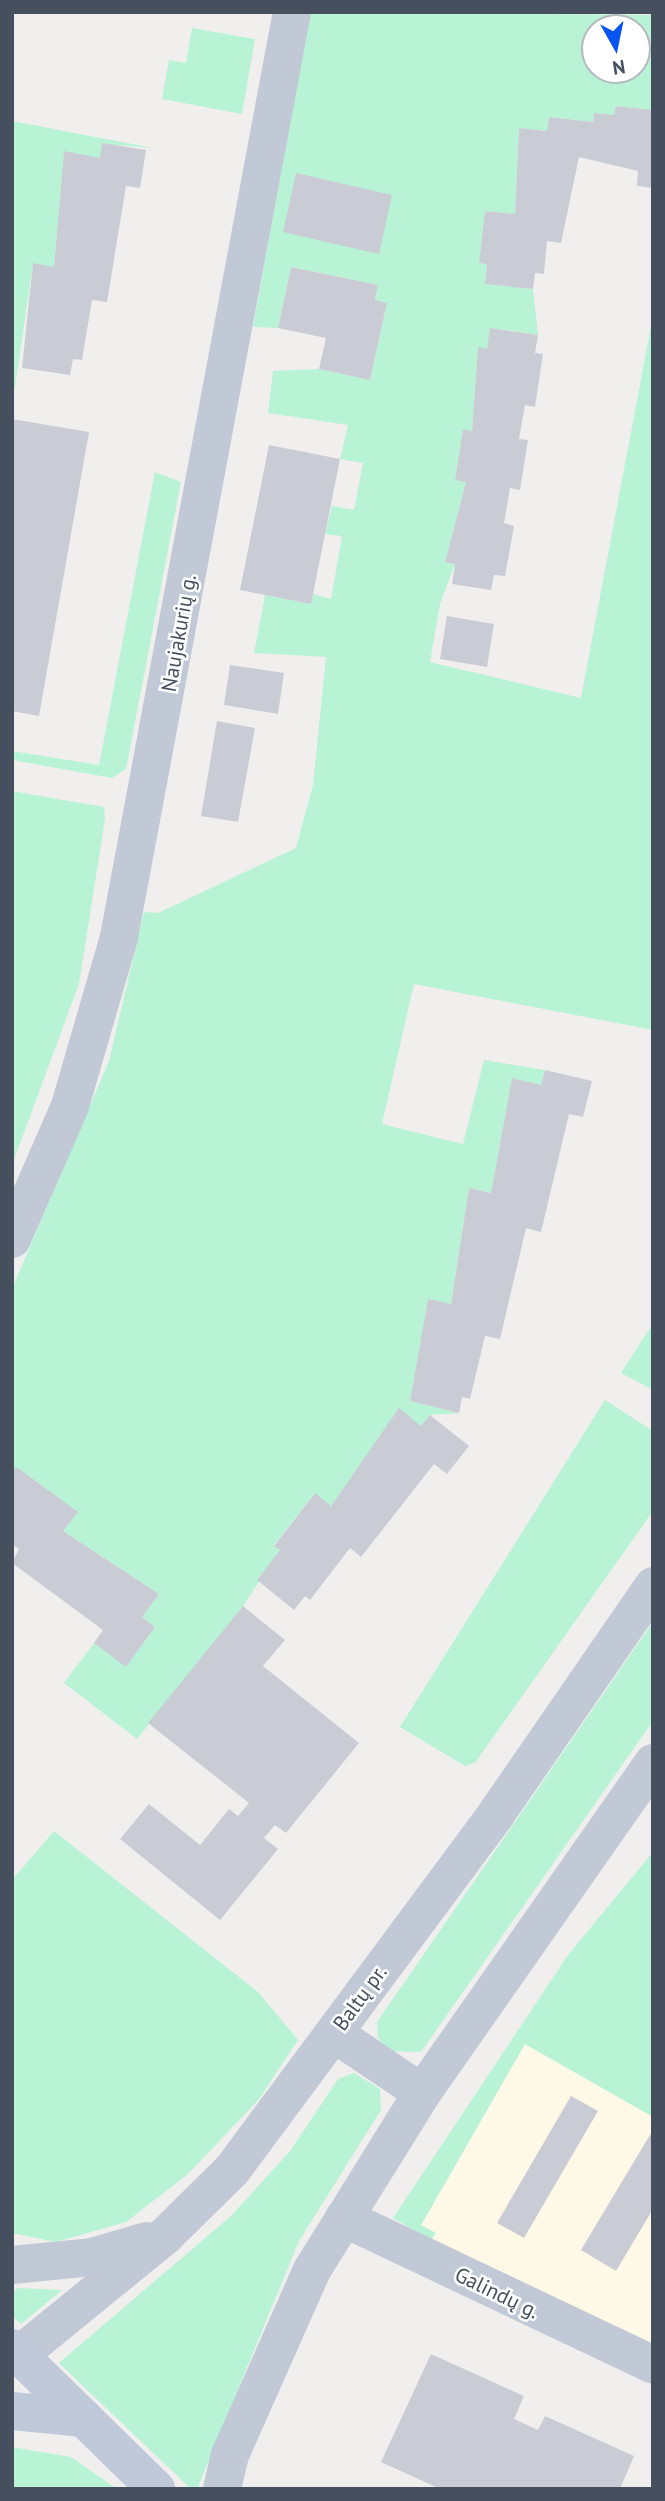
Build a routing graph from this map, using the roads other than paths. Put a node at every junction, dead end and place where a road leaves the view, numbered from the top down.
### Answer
1 (292, 12) edge
2 (12, 1239) edge
3 (653, 1586) edge
4 (653, 1763) edge
5 (335, 2034) junction
6 (422, 2092) junction
7 (344, 2218) junction
8 (166, 2235) junction
9 (12, 2265) edge
10 (15, 2355) edge
11 (653, 2365) edge
12 (12, 2411) edge
13 (84, 2418) junction
14 (156, 2489) edge
15 (222, 2489) edge

1 - 2 street, Naujakurių g.
3 - 5 street, Baltų pr.
4 - 6 street
5 - 6 street
5 - 8 street, Baltų pr.
6 - 7 street
7 - 11 street, Galindų g.
7 - 15 street
8 - 9 street
8 - 10 street, Baltų pr.
10 - 13 main road
12 - 13 main road
13 - 14 main road

